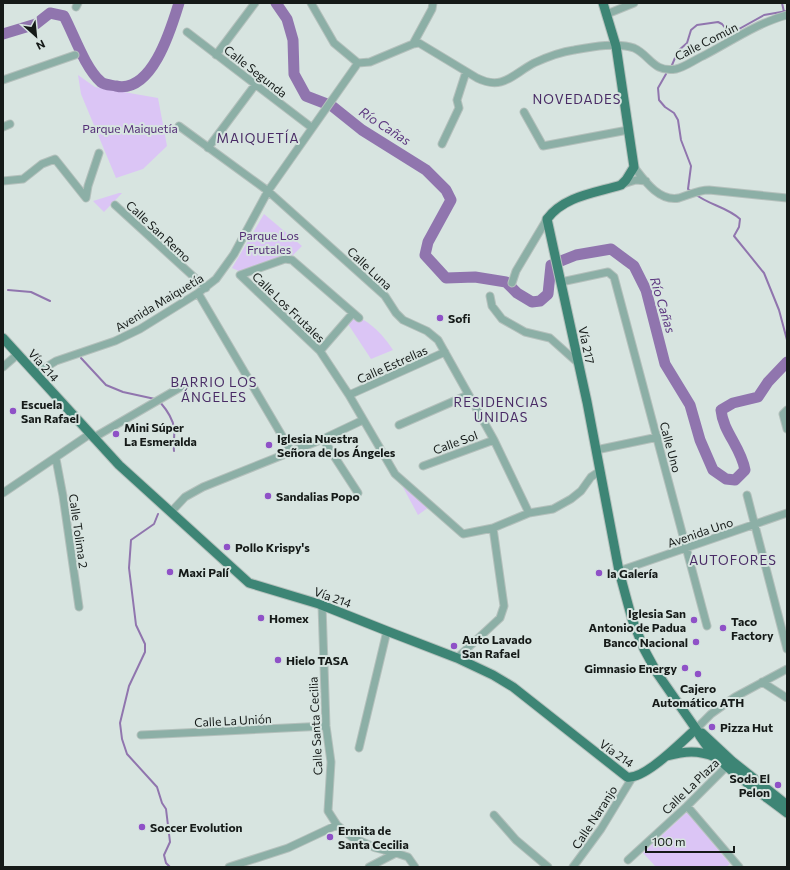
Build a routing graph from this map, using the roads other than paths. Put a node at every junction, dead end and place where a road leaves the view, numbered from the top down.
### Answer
1 (311, 3) edge
2 (433, 3) edge
3 (603, 3) edge
4 (634, 3) edge
5 (255, 4) edge
6 (607, 14) junction
7 (787, 15) edge
8 (187, 32) dead end
9 (413, 44) junction
10 (616, 46) junction
11 (216, 54) junction
12 (75, 55) dead end
13 (358, 63) junction
14 (466, 72) junction
15 (3, 80) edge
16 (255, 85) junction
17 (524, 112) dead end
18 (179, 126) dead end
19 (311, 127) junction
20 (628, 130) junction
21 (442, 144) dead end
22 (208, 148) junction
23 (99, 153) dead end
24 (634, 167) junction
25 (3, 181) edge
26 (646, 181) junction
27 (621, 184) junction
28 (268, 191) junction
29 (787, 198) edge
30 (115, 205) dead end
31 (547, 219) junction
32 (561, 282) junction
33 (512, 283) dead end
34 (206, 288) junction
35 (198, 293) junction
36 (490, 296) dead end
37 (3, 338) edge
38 (320, 351) junction
39 (445, 352) junction
40 (18, 354) junction
41 (578, 363) junction
42 (3, 367) edge
43 (35, 374) junction
44 (181, 387) dead end
45 (349, 395) junction
46 (468, 395) junction
47 (786, 411) edge
48 (363, 420) junction
49 (399, 425) dead end
50 (787, 429) edge
51 (92, 436) junction
52 (658, 437) junction
53 (323, 439) junction
54 (494, 440) junction
55 (596, 450) junction
56 (291, 451) junction
57 (56, 459) junction
58 (423, 466) dead end
59 (600, 471) junction
60 (3, 493) edge
61 (358, 493) dead end
62 (747, 495) dead end
63 (171, 512) junction
64 (529, 513) junction
65 (787, 513) edge
66 (755, 525) junction
67 (493, 528) junction
68 (687, 548) junction
69 (620, 570) junction
70 (322, 605) junction
71 (79, 607) dead end
72 (707, 626) dead end
73 (387, 631) junction
74 (787, 649) edge
75 (457, 658) junction
76 (787, 669) edge
77 (762, 682) junction
78 (787, 698) edge
79 (326, 726) junction
80 (696, 729) junction
81 (141, 735) dead end
82 (359, 748) dead end
83 (664, 757) junction
84 (718, 758) junction
85 (730, 764) junction
86 (632, 778) junction
87 (787, 805) edge
88 (687, 806) junction
89 (787, 813) edge
90 (494, 815) dead end
91 (337, 825) junction
92 (396, 853) junction
93 (628, 860) dead end
94 (229, 867) edge
95 (369, 867) edge
96 (415, 867) edge
97 (548, 867) edge
98 (573, 867) edge
99 (739, 867) edge

1 - 13 street
2 - 9 street
3 - 6 main road
4 - 6 street
5 - 11 street
6 - 10 main road
7 - 10 street, Calle Común
8 - 11 street, Calle Segunda
9 - 13 street
9 - 14 street
10 - 14 street
10 - 20 main road
11 - 16 street, Calle Segunda
12 - 15 street
13 - 19 street, Avenida Maiquetía
14 - 21 street
16 - 19 street, Calle Segunda
16 - 22 street
17 - 20 street
18 - 22 street, Calle Luna
19 - 28 street, Avenida Maiquetía
20 - 24 main road
22 - 28 street, Calle Luna
23 - 25 street
24 - 26 street
24 - 27 main road
26 - 27 street
26 - 29 street
27 - 31 main road
28 - 34 street, Avenida Maiquetía
28 - 39 street, Calle Luna
30 - 34 street, Calle San Remo
31 - 32 main road, Vía 217
31 - 33 street
32 - 41 main road, Vía 217
32 - 52 street, Calle Uno
34 - 35 street, Avenida Maiquetía
35 - 43 street, Avenida Maiquetía
35 - 56 street
36 - 41 street
37 - 40 main road, Vía 214
38 - 38 street, Calle Los Frutales
38 - 45 street, Calle Los Frutales
39 - 45 street, Calle Estrellas
39 - 46 street, Calle Luna
40 - 42 street
40 - 43 main road, Vía 214
41 - 55 main road, Vía 217
43 - 51 main road, Vía 214
44 - 51 street
45 - 48 street, Calle Los Frutales
46 - 49 street
46 - 54 street, Calle Luna
47 - 50 street
48 - 53 street
48 - 67 street, Calle Los Frutales
51 - 57 street
51 - 63 main road, Vía 214
52 - 55 street
52 - 68 street, Calle Uno
53 - 56 street
53 - 61 street
54 - 58 street, Calle Sol
54 - 64 street, Calle Luna
55 - 59 main road, Vía 217
56 - 63 street
57 - 60 street
57 - 71 street, Calle Tolima 2
59 - 64 street
59 - 69 main road, Vía 217
62 - 66 street
63 - 70 main road, Vía 214
64 - 67 street
65 - 66 street, Avenida Uno
66 - 68 street, Avenida Uno
66 - 74 street
67 - 75 street
68 - 69 street, Avenida Uno
68 - 72 street, Calle Uno
69 - 80 main road, Vía 217
70 - 73 main road, Vía 214
70 - 79 street, Calle Santa Cecilia
73 - 75 main road, Vía 214
73 - 82 street
75 - 86 main road, Vía 214
76 - 77 street
77 - 78 street
77 - 80 street
79 - 81 street, Calle La Unión
79 - 91 street, Calle Santa Cecilia
80 - 83 main road, Vía 214
80 - 84 main road
80 - 85 main road
83 - 84 main road
83 - 86 main road, Vía 214
84 - 85 main road
85 - 87 main road
85 - 88 street, Calle La Plaza
85 - 89 main road
86 - 98 street, Calle Naranjo
88 - 93 street, Calle La Plaza
88 - 99 street
90 - 97 street
91 - 92 street, Calle Santa Cecilia
91 - 94 street
92 - 95 street
92 - 96 street, Calle Santa Cecilia

